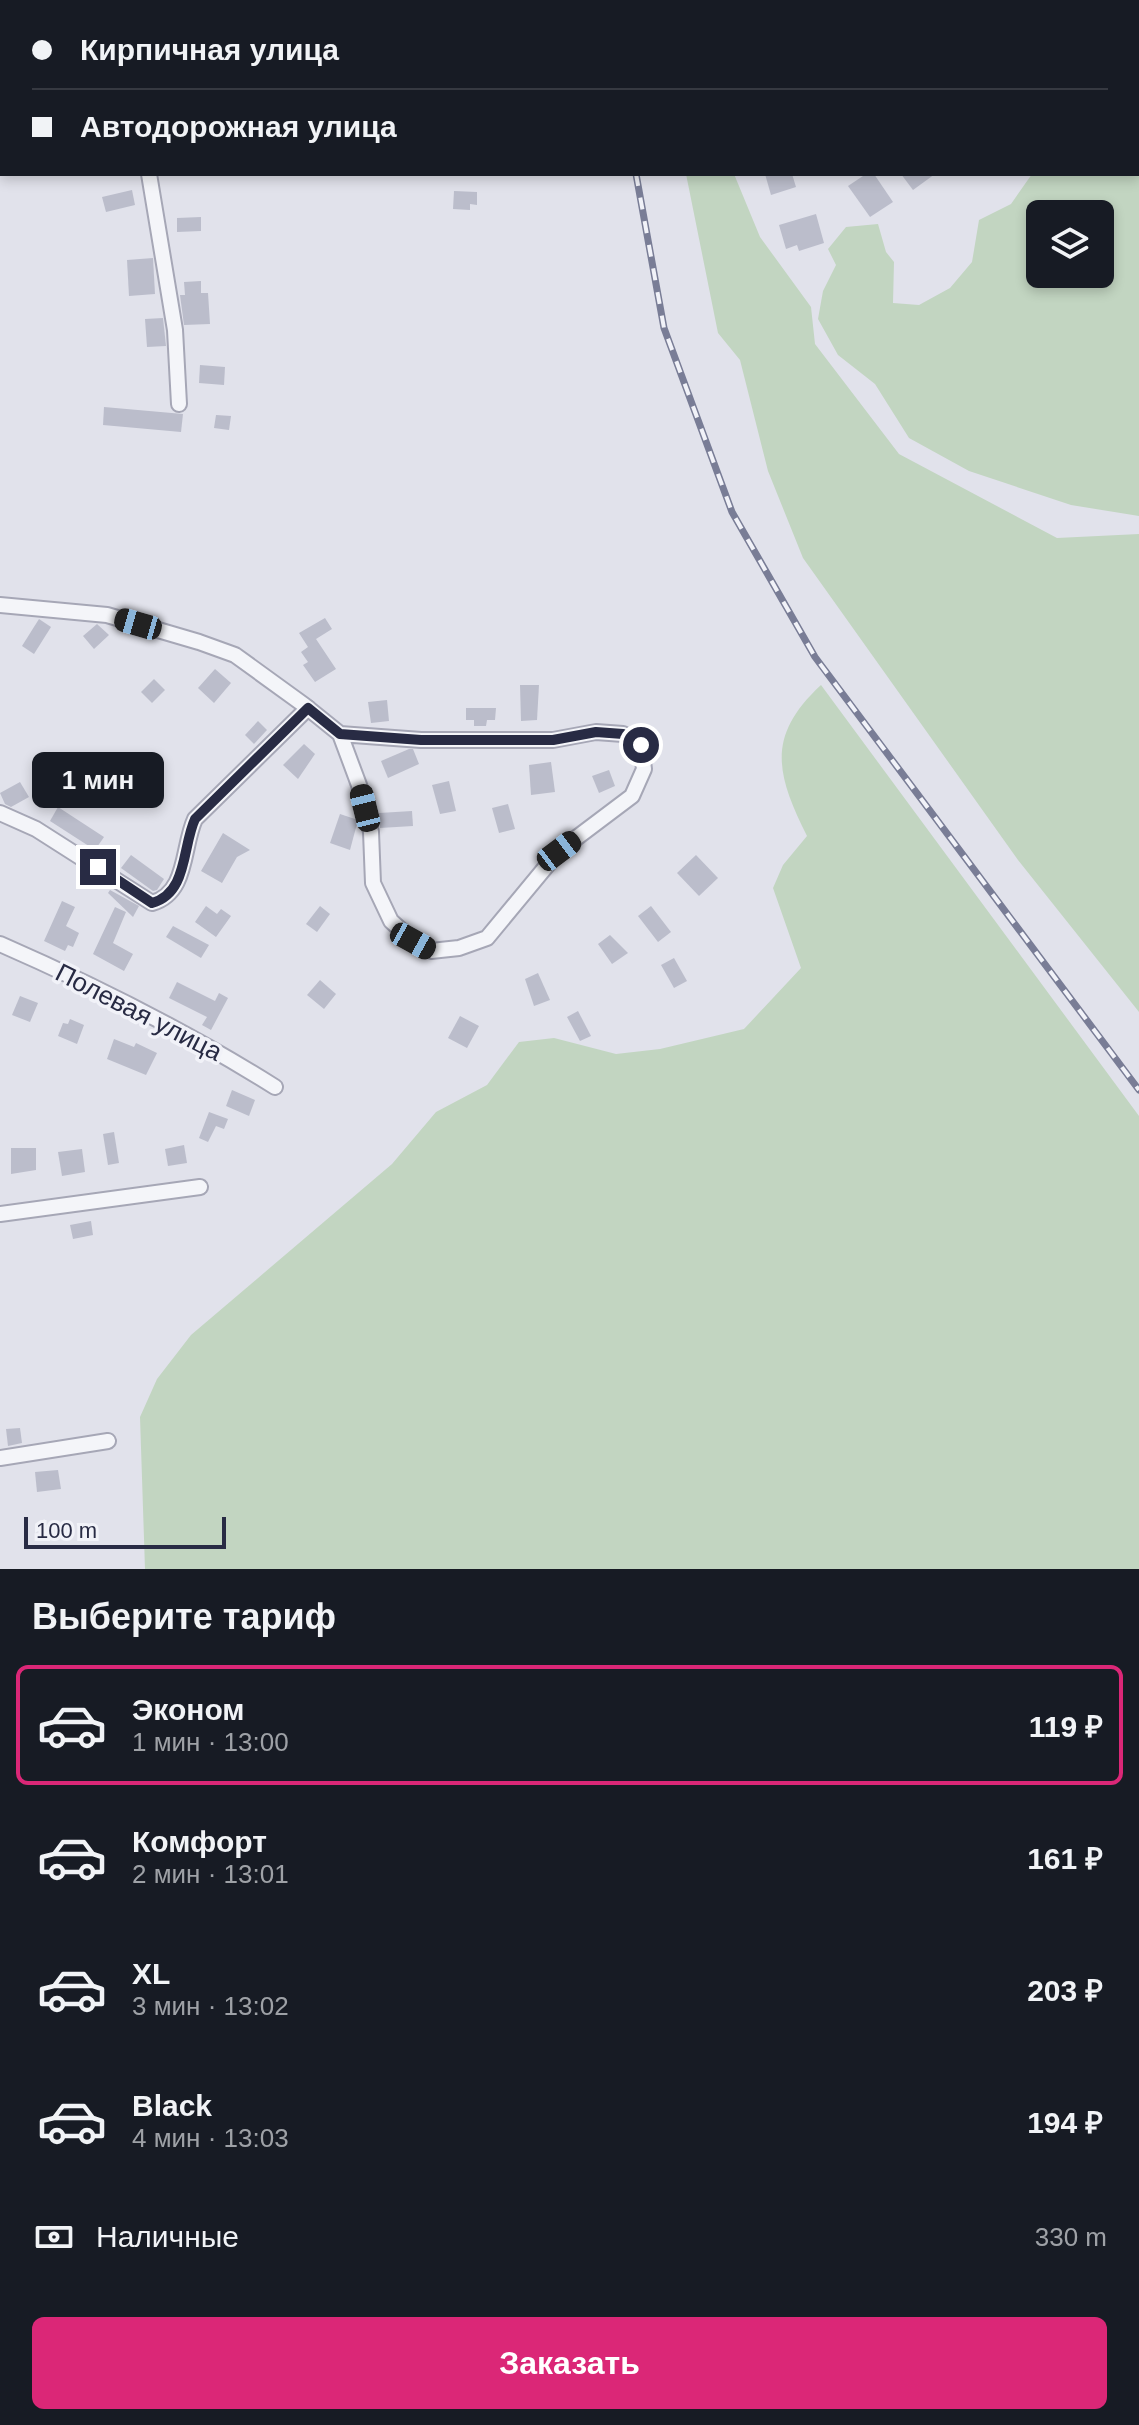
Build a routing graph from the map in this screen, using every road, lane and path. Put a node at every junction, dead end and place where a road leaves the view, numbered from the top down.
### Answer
1 (149, 176) edge
2 (179, 404) dead end
3 (1, 607) edge
4 (308, 708) junction
5 (340, 734) junction
6 (0, 813) edge
7 (0, 944) edge
8 (275, 1087) dead end
9 (200, 1187) dead end
10 (0, 1214) edge
11 (108, 1441) dead end
12 (0, 1458) edge

1 - 2 street
3 - 4 street
4 - 5 street
4 - 6 street
5 - 5 street
7 - 8 street, Полевая улица
9 - 10 street
11 - 12 street

